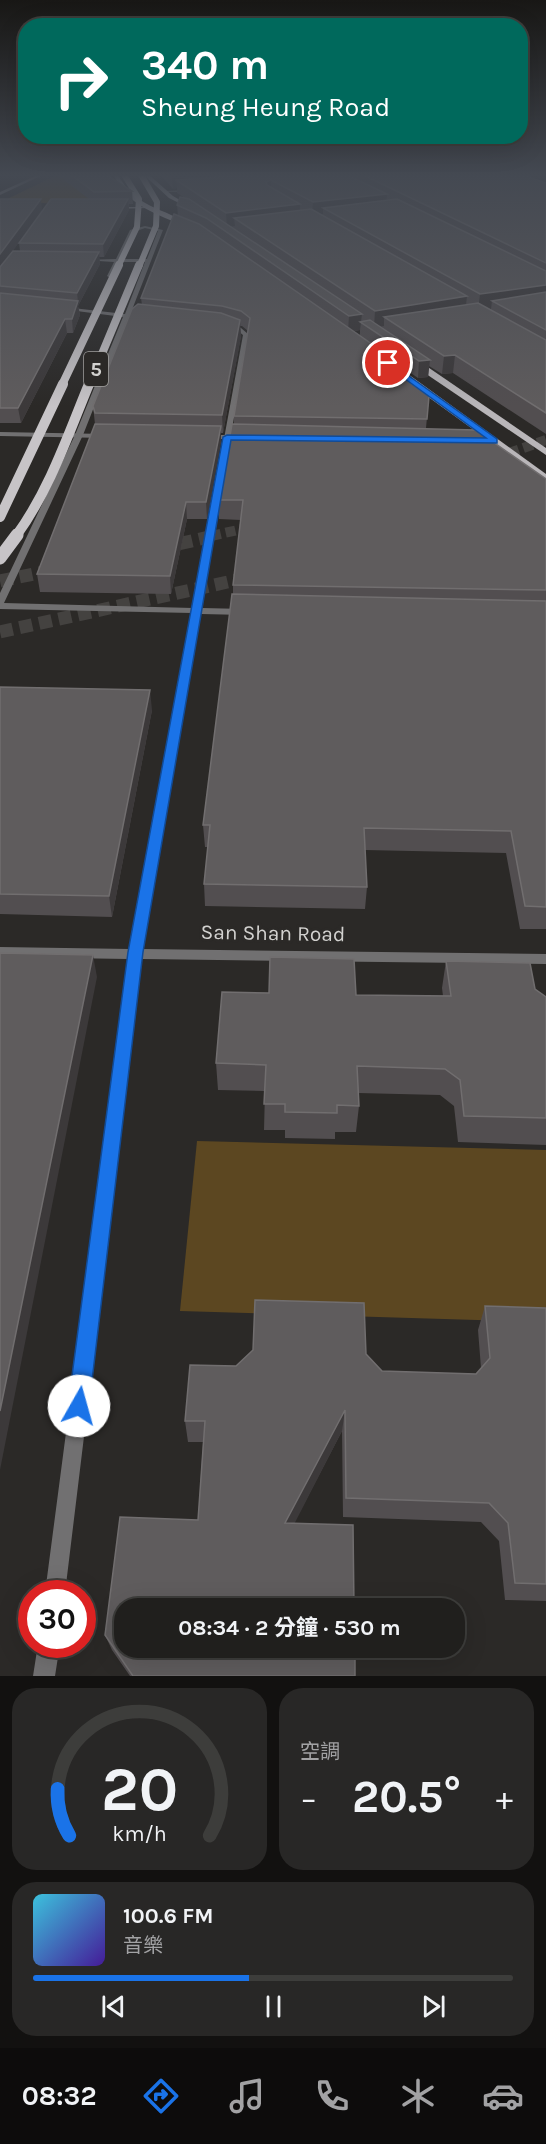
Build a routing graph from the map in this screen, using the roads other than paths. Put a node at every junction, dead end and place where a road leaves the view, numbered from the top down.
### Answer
1 (122, 251) edge
2 (126, 251) edge
3 (145, 251) edge
4 (153, 251) edge
5 (82, 260) edge
6 (117, 260) junction
7 (149, 261) junction
8 (55, 308) edge
9 (92, 313) junction
10 (127, 316) junction
11 (155, 319) edge
12 (211, 324) edge
13 (378, 356) edge
14 (406, 356) edge
15 (0, 434) edge
16 (34, 435) junction
17 (79, 435) junction
18 (111, 436) edge
19 (192, 437) edge
20 (227, 437) junction
21 (257, 438) edge
22 (483, 441) edge
23 (494, 441) junction
24 (546, 452) edge
25 (546, 479) edge
26 (0, 507) edge
27 (0, 517) edge
28 (0, 558) edge
29 (0, 605) edge
30 (197, 611) junction
31 (259, 612) edge
32 (0, 952) edge
33 (136, 952) junction
34 (546, 958) edge
35 (57, 1580) edge
36 (47, 1658) edge
37 (45, 1676) edge

1 - 6 street
2 - 27 highway, 5, bridge
3 - 28 highway, 5, bridge
4 - 7 street
5 - 6 street
6 - 7 street
6 - 9 street
7 - 10 street
8 - 9 street
9 - 10 street
9 - 16 street
10 - 11 street
10 - 17 street
12 - 20 street
13 - 23 main road
14 - 24 main road
15 - 16 street
16 - 17 street
16 - 26 street
17 - 18 street
17 - 29 street
19 - 20 street
20 - 21 street
20 - 30 street
22 - 23 street
23 - 25 main road
29 - 30 street
30 - 31 street
30 - 33 street
32 - 33 street, San Shan Road
33 - 34 street, San Shan Road
33 - 35 street
36 - 37 street

